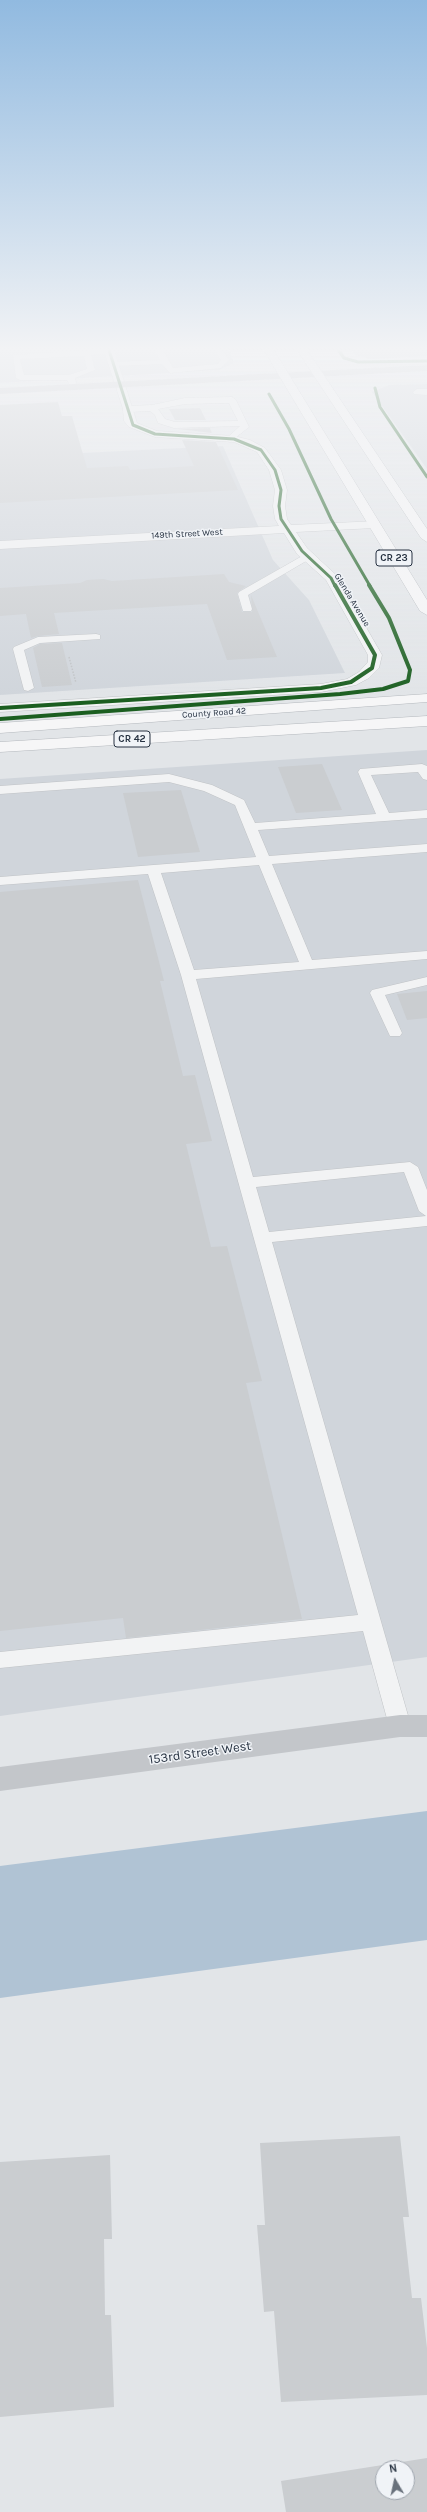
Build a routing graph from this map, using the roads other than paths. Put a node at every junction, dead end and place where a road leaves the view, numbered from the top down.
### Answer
1 (271, 464) edge
2 (338, 464) edge
3 (378, 464) edge
4 (284, 524) junction
5 (374, 524) junction
6 (427, 538) edge
7 (0, 545) edge
8 (308, 557) junction
9 (247, 609) dead end
10 (427, 611) edge
11 (96, 637) dead end
12 (28, 688) dead end
13 (427, 698) edge
14 (0, 708) edge
15 (427, 721) edge
16 (0, 728) edge
17 (0, 747) edge
18 (427, 776) edge
19 (0, 790) edge
20 (427, 814) edge
21 (384, 817) junction
22 (250, 827) junction
23 (427, 848) edge
24 (264, 861) junction
25 (153, 869) junction
26 (0, 881) edge
27 (427, 955) edge
28 (307, 965) junction
29 (188, 975) junction
30 (427, 981) edge
31 (395, 1033) dead end
32 (420, 1175) edge
33 (247, 1183) junction
34 (427, 1211) edge
35 (427, 1221) edge
36 (262, 1238) junction
37 (370, 1622) junction
38 (0, 1660) edge
39 (427, 1718) edge
40 (400, 1726) junction
41 (427, 1726) edge
42 (0, 1779) edge

1 - 4 street
2 - 5 highway, CR 23
3 - 6 highway
4 - 5 street, 149th Street West
4 - 7 street, 149th Street West
4 - 8 street, Glenda Avenue
5 - 10 highway, CR 23
8 - 9 lane
8 - 14 street, Glenda Avenue
11 - 12 lane
13 - 16 highway, County Road 42 / CR 42
15 - 17 highway, County Road 42 / CR 42
18 - 21 lane
19 - 22 lane
20 - 21 lane
21 - 22 lane
22 - 24 lane
23 - 24 lane
24 - 25 lane
24 - 28 lane
25 - 26 lane
25 - 29 lane
27 - 28 lane
28 - 29 lane
29 - 33 lane
30 - 31 lane
32 - 33 lane
32 - 34 lane
33 - 36 lane
35 - 36 lane
36 - 37 lane
37 - 38 lane
37 - 40 lane
39 - 40 street, 153rd Street West
40 - 41 street, 153rd Street West
40 - 42 street, 153rd Street West

